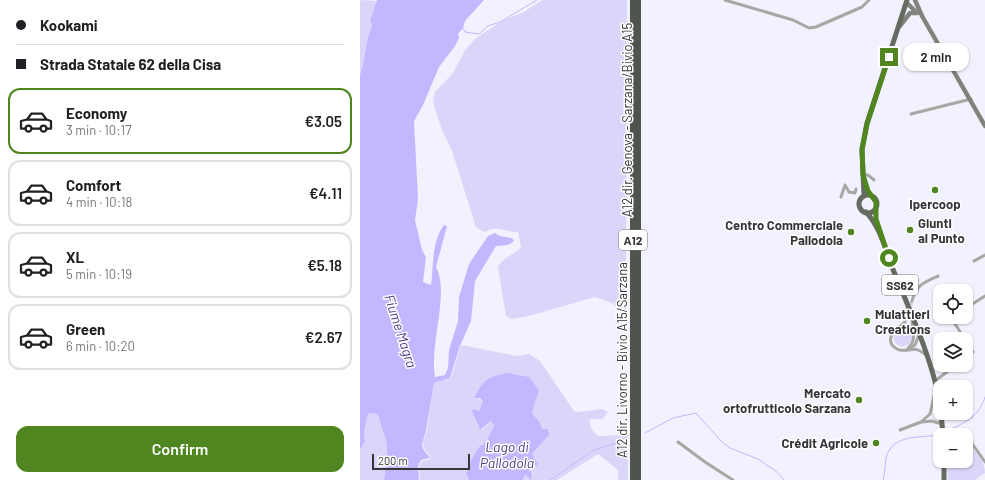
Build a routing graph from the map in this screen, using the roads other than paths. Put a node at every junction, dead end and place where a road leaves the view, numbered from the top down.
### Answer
1 (633, 0) edge
2 (638, 0) edge
3 (725, 0) edge
4 (869, 0) edge
5 (907, 2) edge
6 (916, 2) edge
7 (916, 13) junction
8 (922, 16) junction
9 (899, 27) junction
10 (971, 99) junction
11 (911, 114) dead end
12 (985, 126) edge
13 (863, 175) junction
14 (874, 180) dead end
15 (856, 189) dead end
16 (864, 196) junction
17 (872, 196) junction
18 (841, 197) dead end
19 (875, 209) junction
20 (866, 212) junction
21 (880, 235) junction
22 (985, 256) edge
23 (974, 261) dead end
24 (938, 276) dead end
25 (985, 296) edge
26 (912, 301) tunnel mouth
27 (973, 304) edge
28 (912, 318) junction
29 (905, 322) tunnel mouth
30 (919, 335) junction
31 (907, 349) junction
32 (927, 356) junction
33 (948, 372) edge
34 (934, 380) edge
35 (938, 380) edge
36 (933, 395) edge
37 (942, 420) edge
38 (921, 422) junction
39 (942, 424) junction
40 (942, 428) edge
41 (900, 430) dead end
42 (678, 442) dead end
43 (973, 445) edge
44 (985, 462) edge
45 (944, 468) edge
46 (633, 480) edge
47 (638, 480) edge
48 (733, 480) edge
49 (944, 480) edge

1 - 46 highway, A12 dir. Livorno - Bivio A15/Sarzana / A12
2 - 47 highway, A12 dir. Genova - Sarzana/Bivio A15 / A12
3 - 4 street
5 - 6 street
5 - 7 street
5 - 9 main road, SS62
6 - 8 street
7 - 8 street
7 - 9 street
8 - 10 street
9 - 13 main road, SS62
10 - 11 street
10 - 12 street
13 - 14 street
13 - 16 main road, SS62
13 - 17 main road, SS62
15 - 18 street
16 - 17 main road
16 - 20 main road, SS62
17 - 19 main road, SS62
19 - 20 main road
19 - 21 main road, SS62
20 - 21 main road, SS62
21 - 28 main road, SS62
22 - 23 street
24 - 26 street
25 - 27 street
28 - 30 main road, SS62
28 - 31 street
29 - 31 street
30 - 31 street
30 - 32 main road, SS62
31 - 32 street
32 - 34 main road, SS62
33 - 35 street
36 - 38 street
37 - 39 main road
38 - 39 street
38 - 41 street
39 - 40 main road
42 - 48 street
43 - 44 street
45 - 49 main road

